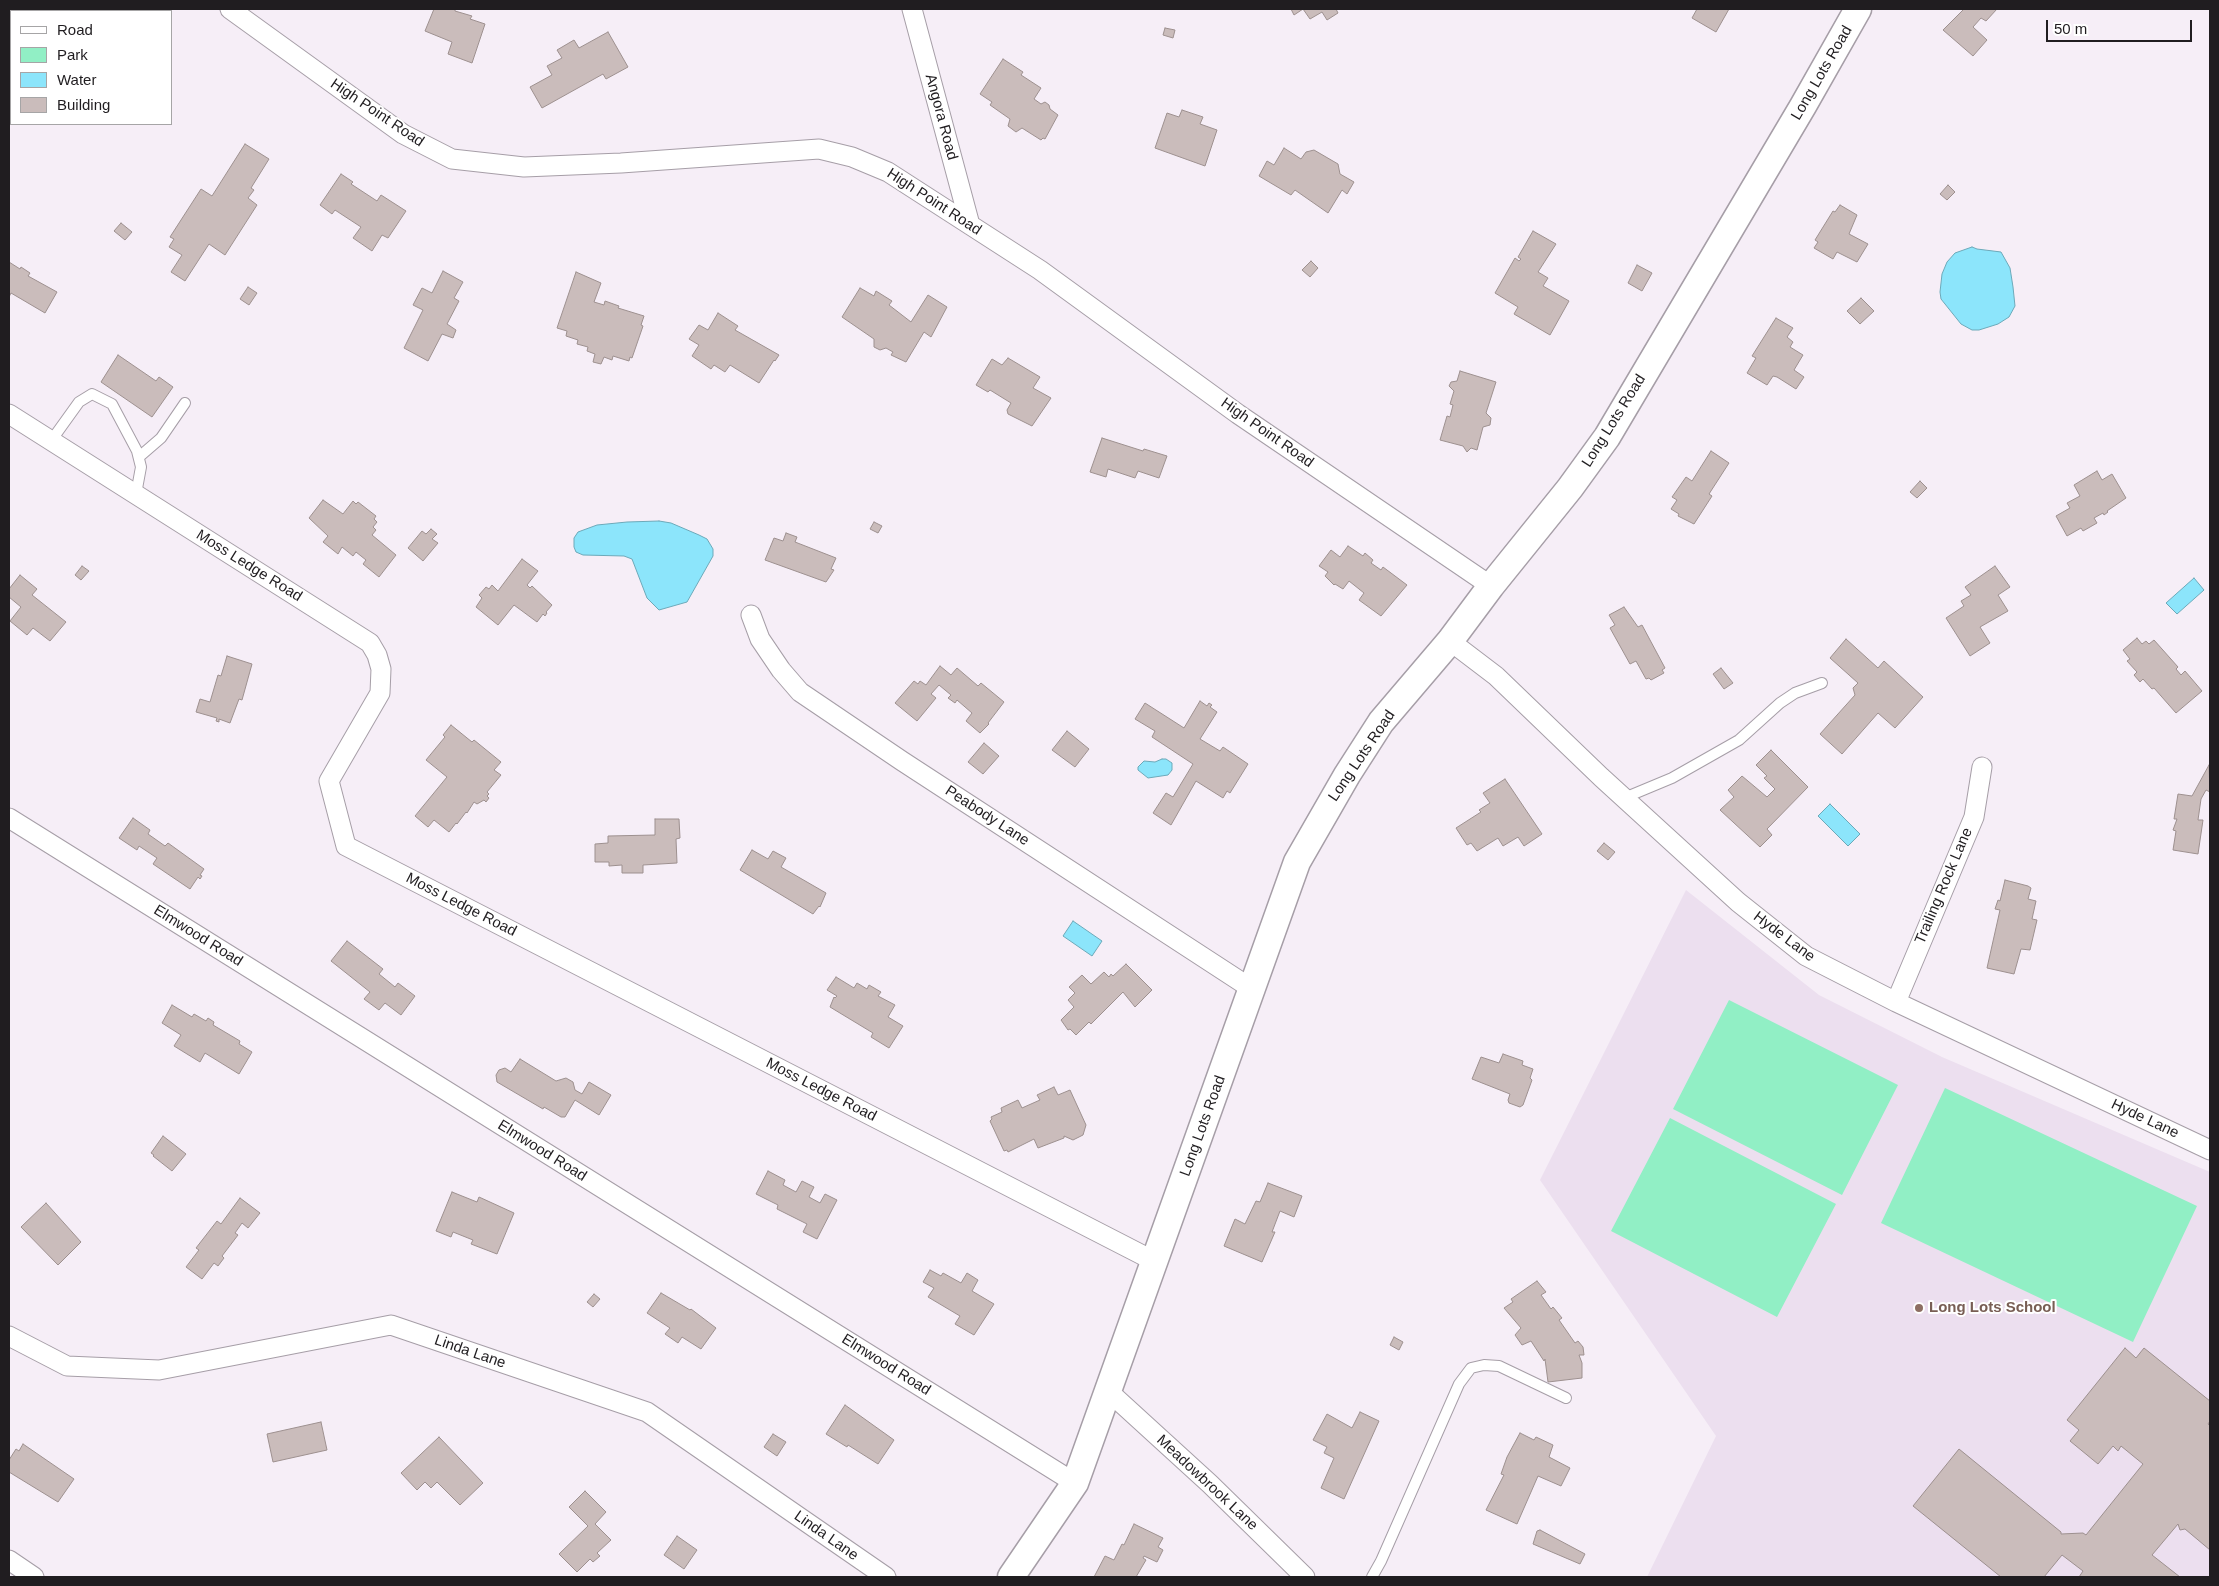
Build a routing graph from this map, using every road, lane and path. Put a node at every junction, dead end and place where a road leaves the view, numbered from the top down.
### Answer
1 (230, 9) edge
2 (912, 9) edge
3 (1858, 9) edge
4 (970, 225) junction
5 (185, 403) dead end
6 (9, 414) edge
7 (51, 440) junction
8 (139, 457) junction
9 (136, 494) junction
10 (1491, 586) junction
11 (750, 615) dead end
12 (1450, 641) junction
13 (1822, 683) dead end
14 (1982, 767) dead end
15 (1624, 798) junction
16 (9, 818) edge
17 (1252, 989) junction
18 (1896, 1002) junction
19 (2210, 1150) edge
20 (1154, 1261) junction
21 (9, 1336) edge
22 (1107, 1390) junction
23 (1566, 1398) dead end
24 (1075, 1483) junction
25 (9, 1560) edge
26 (34, 1577) edge
27 (886, 1577) edge
28 (1011, 1577) edge
29 (1305, 1577) edge
30 (1372, 1577) edge

1 - 4 street, High Point Road
2 - 4 street, Angora Road
3 - 10 main road, Long Lots Road
4 - 10 street, High Point Road
5 - 8 lane
6 - 7 street, Moss Ledge Road
7 - 8 lane
7 - 9 street, Moss Ledge Road
8 - 9 lane
9 - 20 street, Moss Ledge Road
10 - 12 main road, Long Lots Road
11 - 17 street, Peabody Lane
12 - 15 street, Hyde Lane
12 - 17 main road, Long Lots Road
13 - 15 lane
14 - 18 street, Trailing Rock Lane
15 - 18 street, Hyde Lane
16 - 24 street, Elmwood Road
17 - 20 main road, Long Lots Road
18 - 19 street, Hyde Lane
20 - 22 main road, Long Lots Road
21 - 27 street, Linda Lane
22 - 24 main road, Long Lots Road
22 - 29 street, Meadowbrook Lane
23 - 30 lane
24 - 28 main road, Long Lots Road
25 - 26 street

